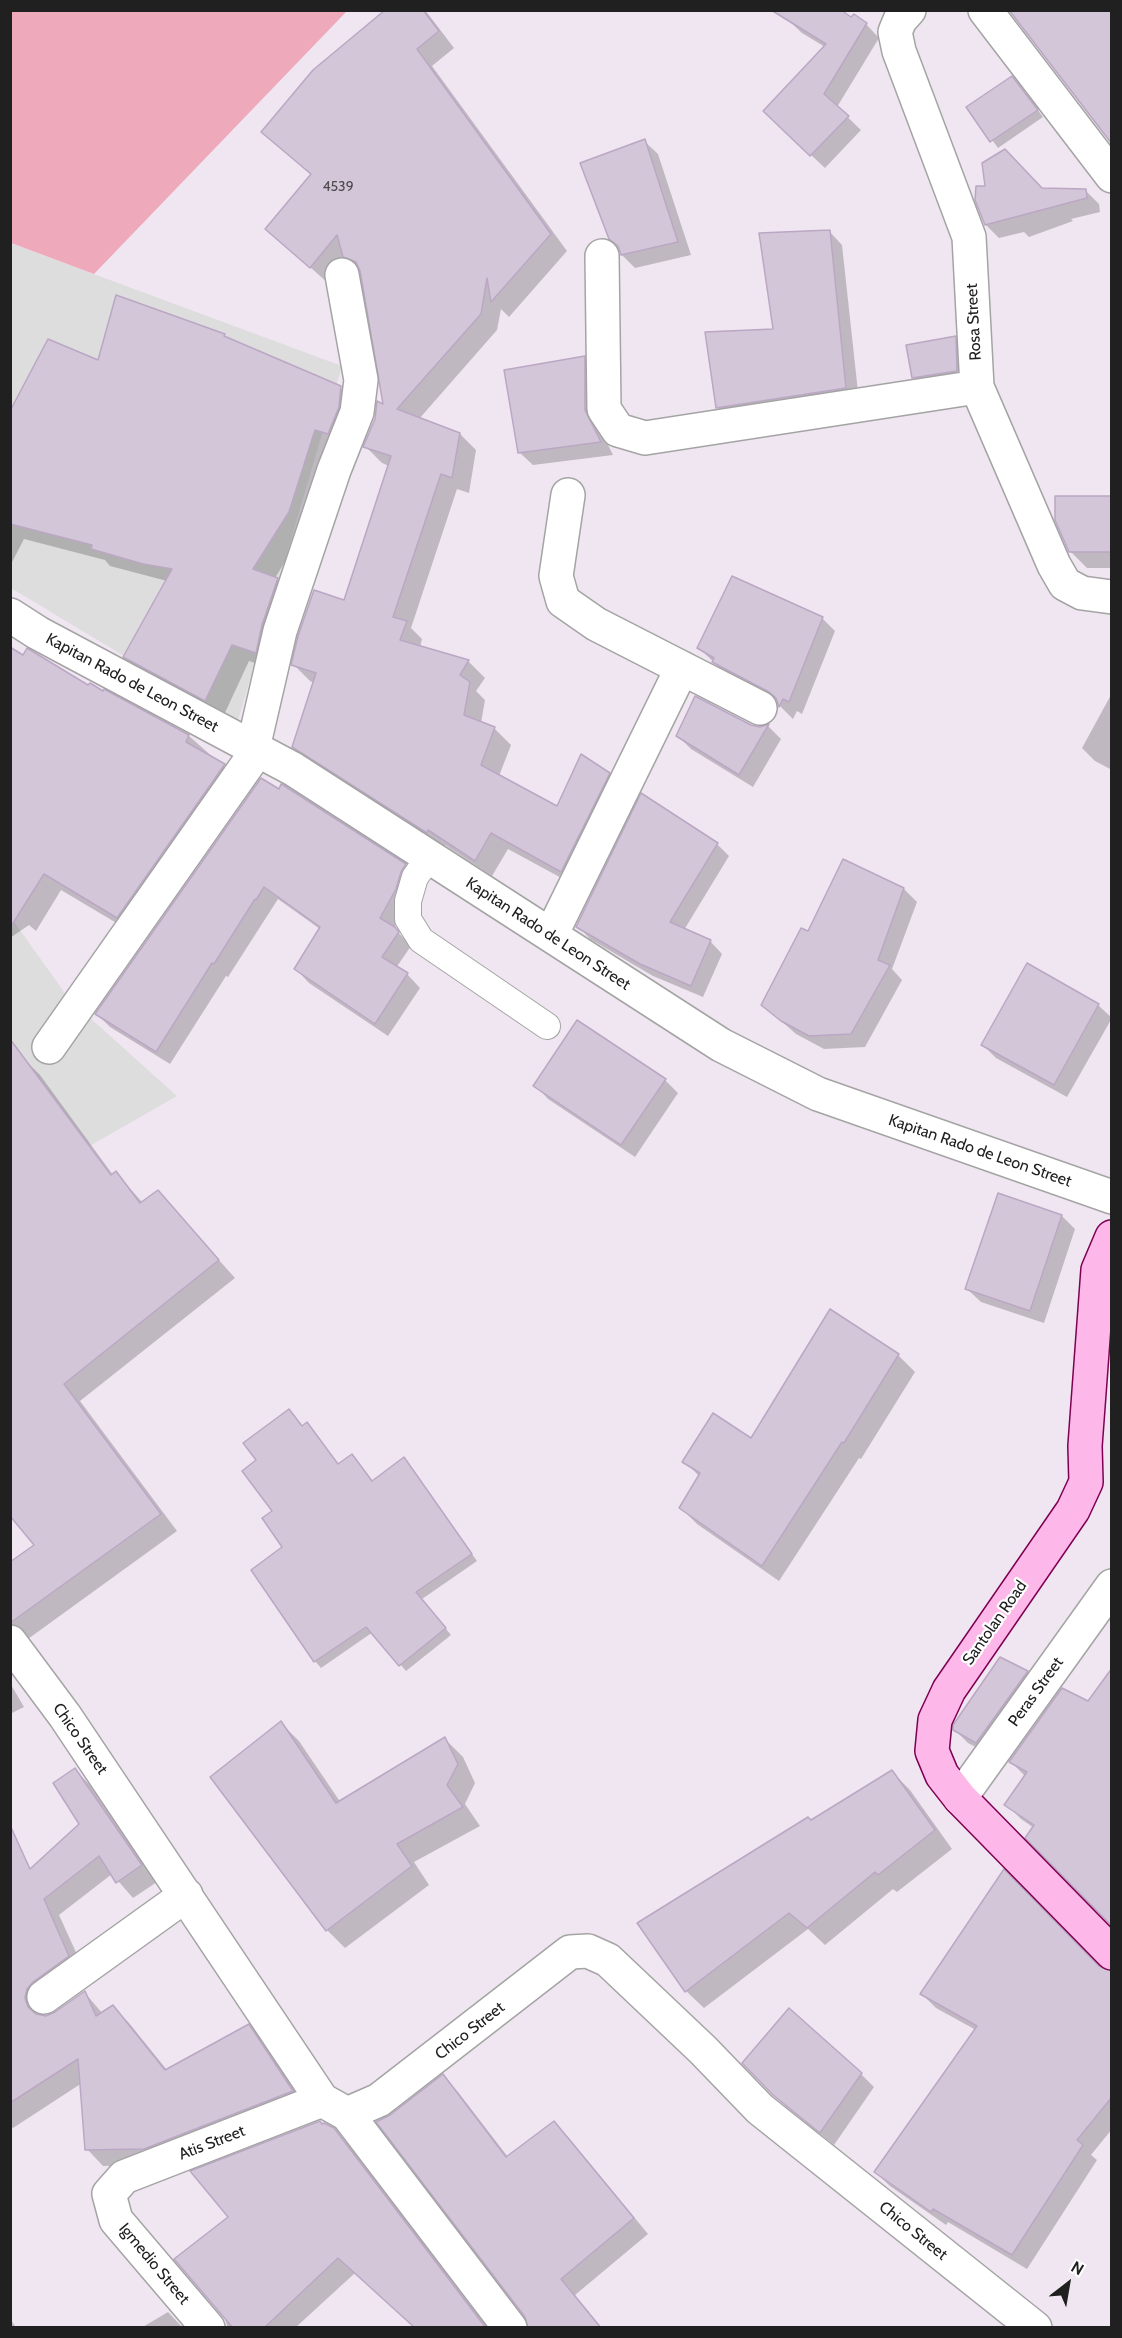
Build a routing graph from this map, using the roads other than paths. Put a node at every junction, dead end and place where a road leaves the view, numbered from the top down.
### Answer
1 (909, 10) edge
2 (985, 10) edge
3 (1112, 176) edge
4 (602, 256) dead end
5 (342, 275) dead end
6 (977, 387) junction
7 (568, 495) dead end
8 (1112, 597) edge
9 (10, 615) edge
10 (682, 668) junction
11 (760, 708) dead end
12 (252, 748) junction
13 (429, 858) junction
14 (551, 935) junction
15 (547, 1026) dead end
16 (49, 1047) dead end
17 (1112, 1197) edge
18 (1112, 1238) edge
19 (1112, 1586) edge
20 (10, 1642) edge
21 (960, 1798) junction
22 (186, 1894) junction
23 (1112, 1953) edge
24 (44, 1997) dead end
25 (335, 2107) junction
26 (109, 2194) joint
27 (208, 2328) edge
28 (510, 2328) edge
29 (1035, 2328) edge

1 - 6 street, Rosa Street
2 - 3 street
4 - 6 street
5 - 12 street
6 - 8 street, Rosa Street
7 - 10 street
9 - 12 street, Kapitan Rado de Leon Street
10 - 11 street
10 - 14 street
12 - 13 street, Kapitan Rado de Leon Street
12 - 16 street
13 - 14 street, Kapitan Rado de Leon Street
13 - 15 lane
14 - 17 street, Kapitan Rado de Leon Street
18 - 21 street, Santolan Road
19 - 21 street, Peras Street
20 - 22 street, Chico Street
21 - 23 street, Santolan Road
22 - 24 street
22 - 25 street, Chico Street
25 - 26 street, Atis Street
25 - 28 street
25 - 29 street, Chico Street
26 - 27 street, Igmedio Street

